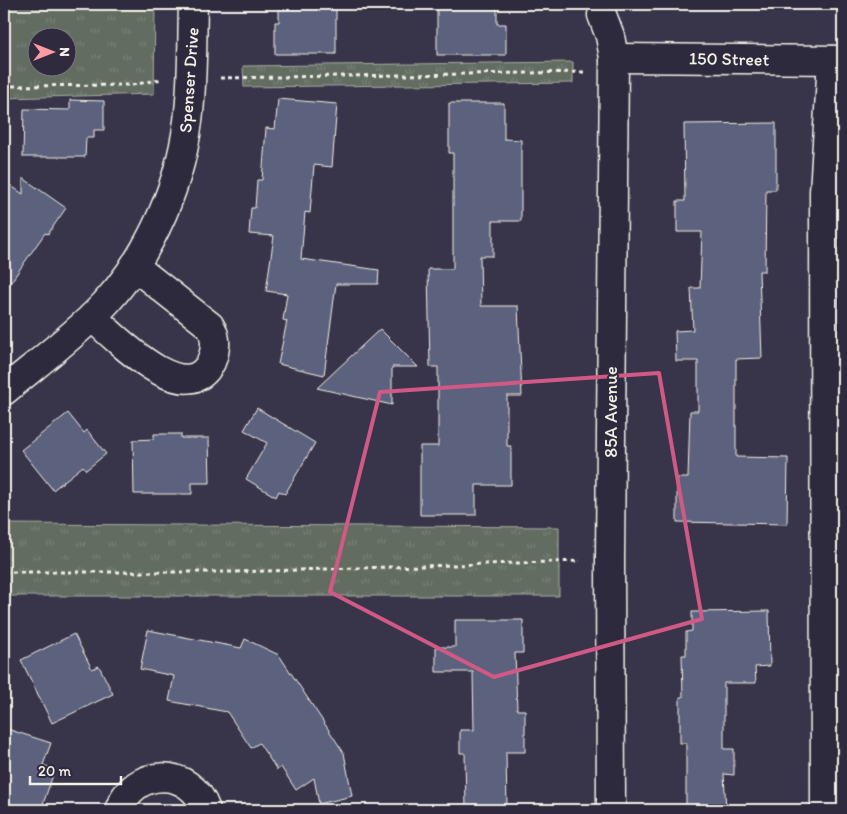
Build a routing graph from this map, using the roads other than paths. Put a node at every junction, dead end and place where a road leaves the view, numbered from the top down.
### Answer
1 (193, 4) edge
2 (602, 15) dead end
3 (614, 58) junction
4 (838, 60) edge
5 (134, 266) junction
6 (92, 317) junction
7 (4, 391) edge
8 (119, 810) edge
9 (206, 810) edge
10 (611, 810) edge
11 (825, 810) edge

1 - 5 street, Spenser Drive
2 - 3 street, 85A Avenue
3 - 4 street, 150 Street
3 - 10 street, 85A Avenue
4 - 11 street
5 - 6 street, Spenser Drive
5 - 6 street
6 - 7 street, Spenser Drive
8 - 9 street

